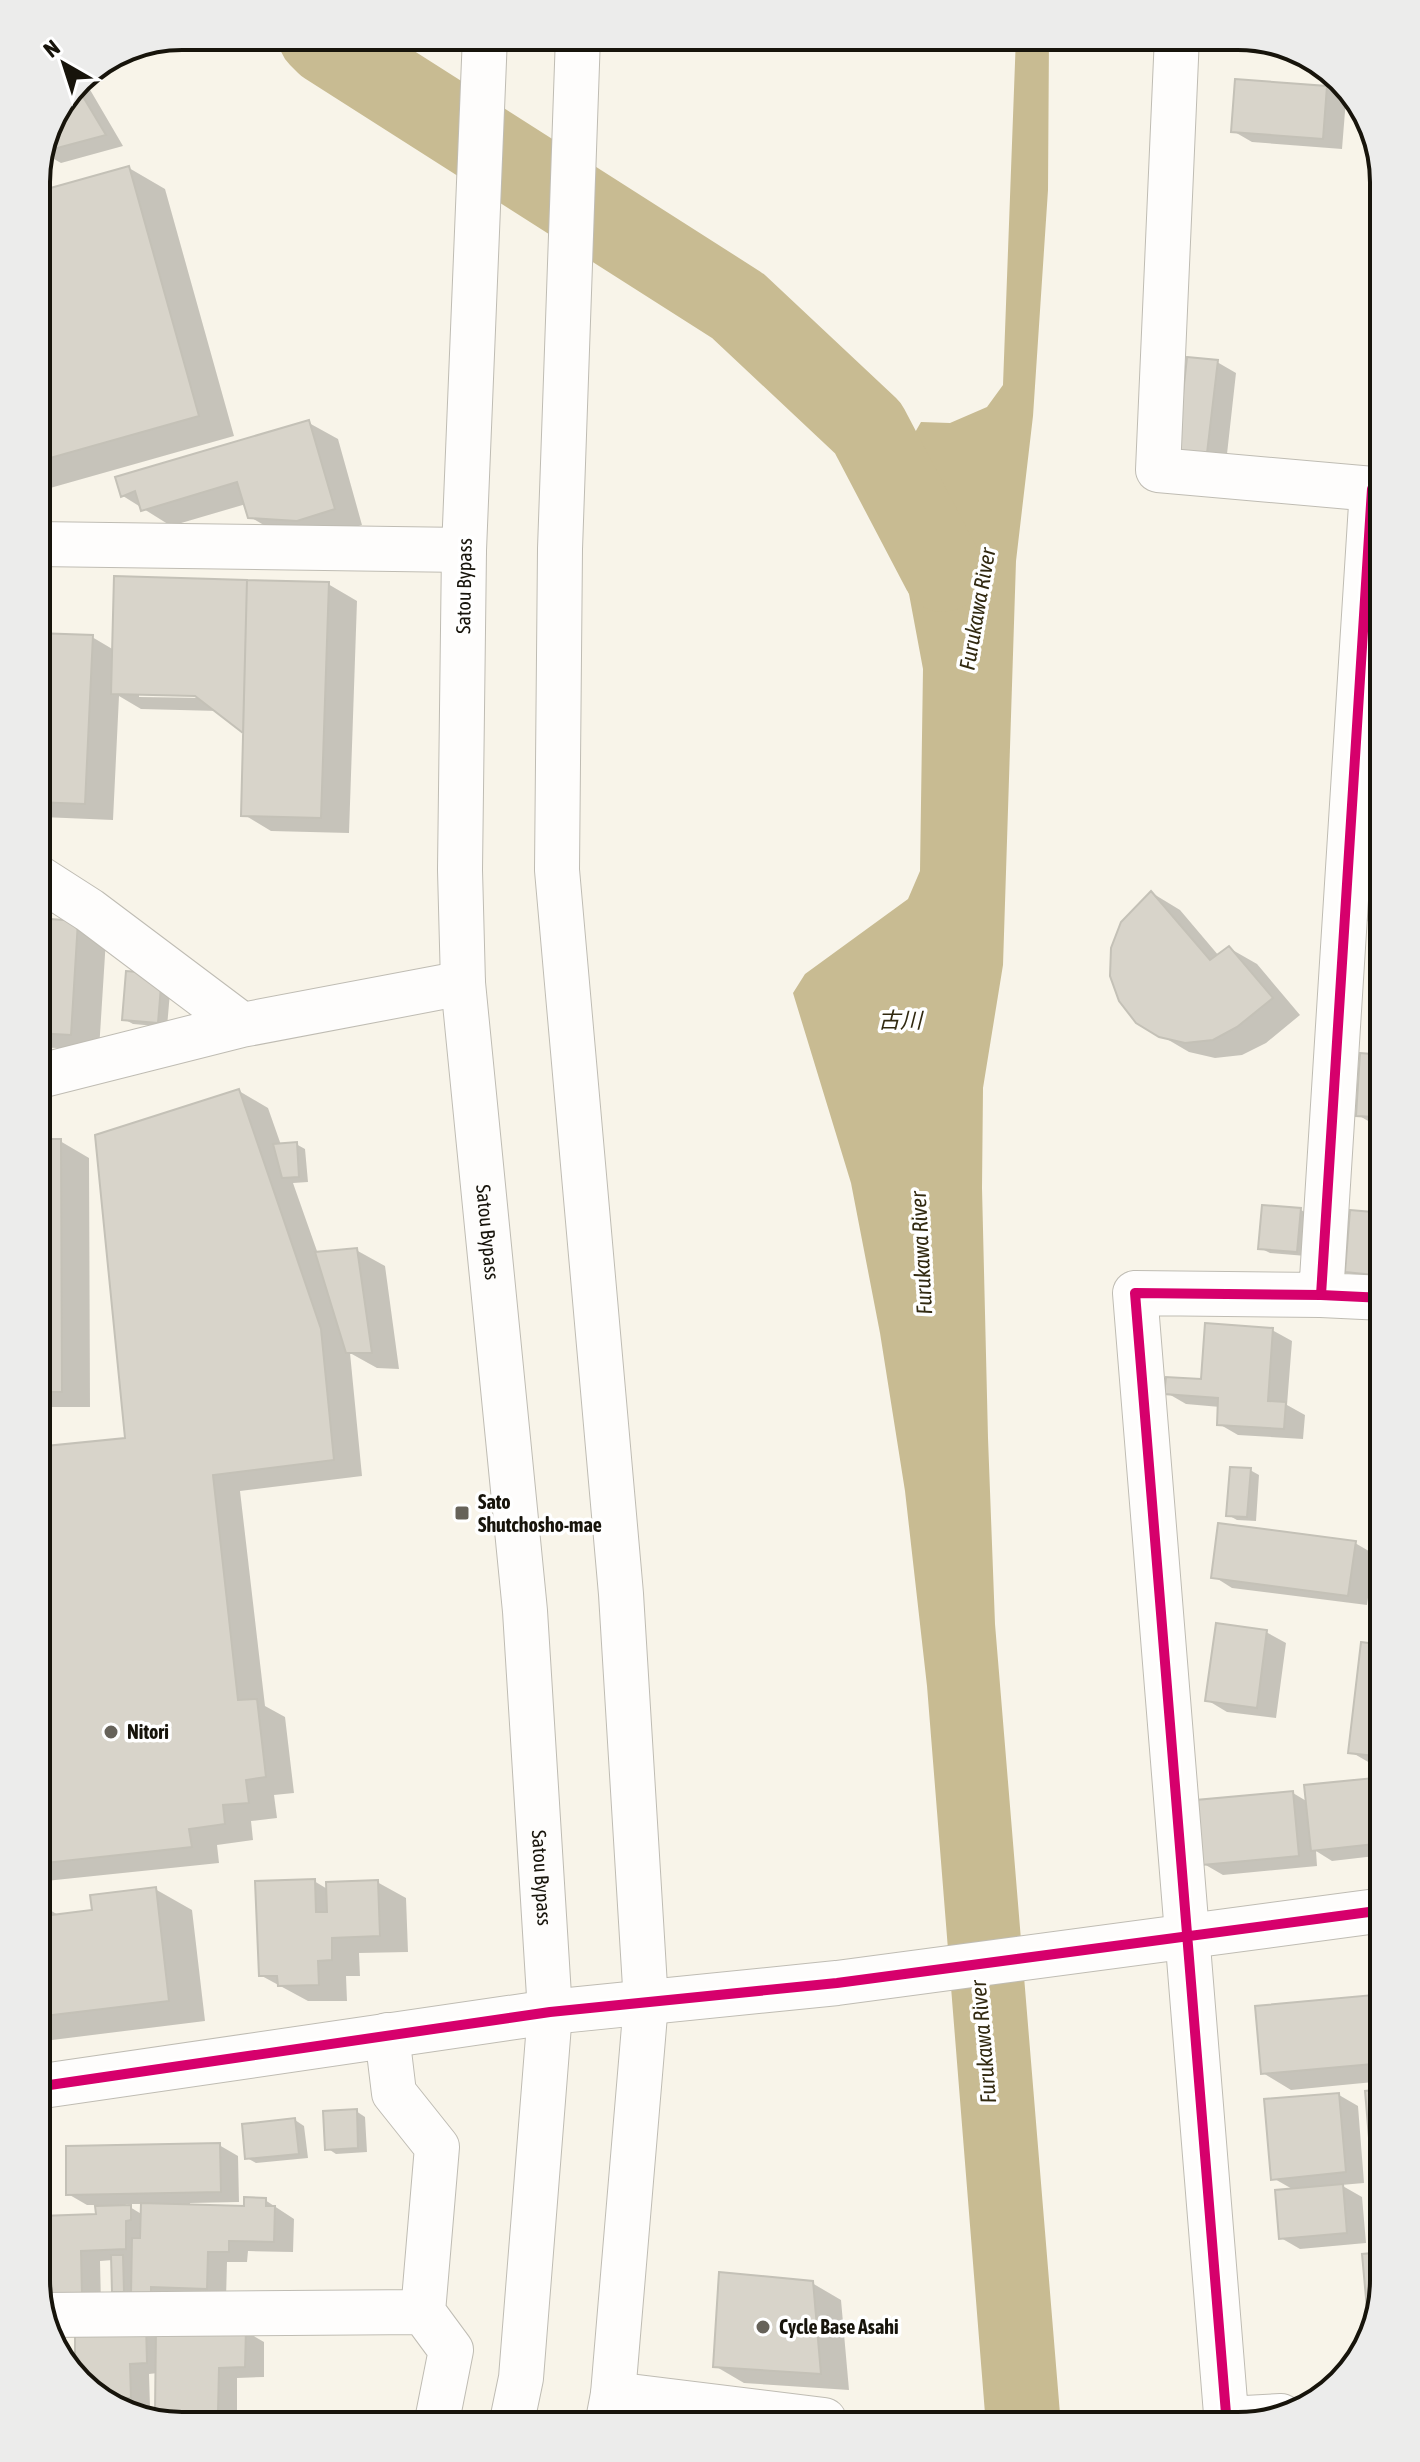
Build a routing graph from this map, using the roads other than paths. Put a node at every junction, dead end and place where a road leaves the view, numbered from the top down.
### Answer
1 (484, 50) edge
2 (578, 50) edge
3 (1176, 50) edge
4 (1370, 489) edge
5 (50, 544) edge
6 (464, 550) junction
7 (1370, 603) edge
8 (50, 885) edge
9 (463, 983) junction
10 (242, 1025) junction
11 (50, 1073) edge
12 (1321, 1295) junction
13 (1370, 1297) edge
14 (1370, 1912) edge
15 (1188, 1935) junction
16 (646, 2003) junction
17 (550, 2012) junction
18 (387, 2035) junction
19 (50, 2085) edge
20 (423, 2312) junction
21 (55, 2315) edge
22 (610, 2410) edge
23 (439, 2412) edge
24 (514, 2412) edge
25 (653, 2412) edge
26 (1226, 2412) edge

1 - 6 main road, Satou Bypass
2 - 16 main road
3 - 4 main road
5 - 6 main road
6 - 9 main road, Satou Bypass
7 - 12 main road
8 - 10 main road
9 - 10 main road
9 - 17 main road, Satou Bypass
10 - 11 main road
12 - 13 main road
12 - 15 main road
14 - 15 main road
15 - 16 main road
15 - 26 main road
16 - 17 main road
16 - 22 main road
17 - 18 main road
17 - 24 main road, Satou Bypass
18 - 19 main road
18 - 20 main road
20 - 21 main road
20 - 23 main road
22 - 25 main road

